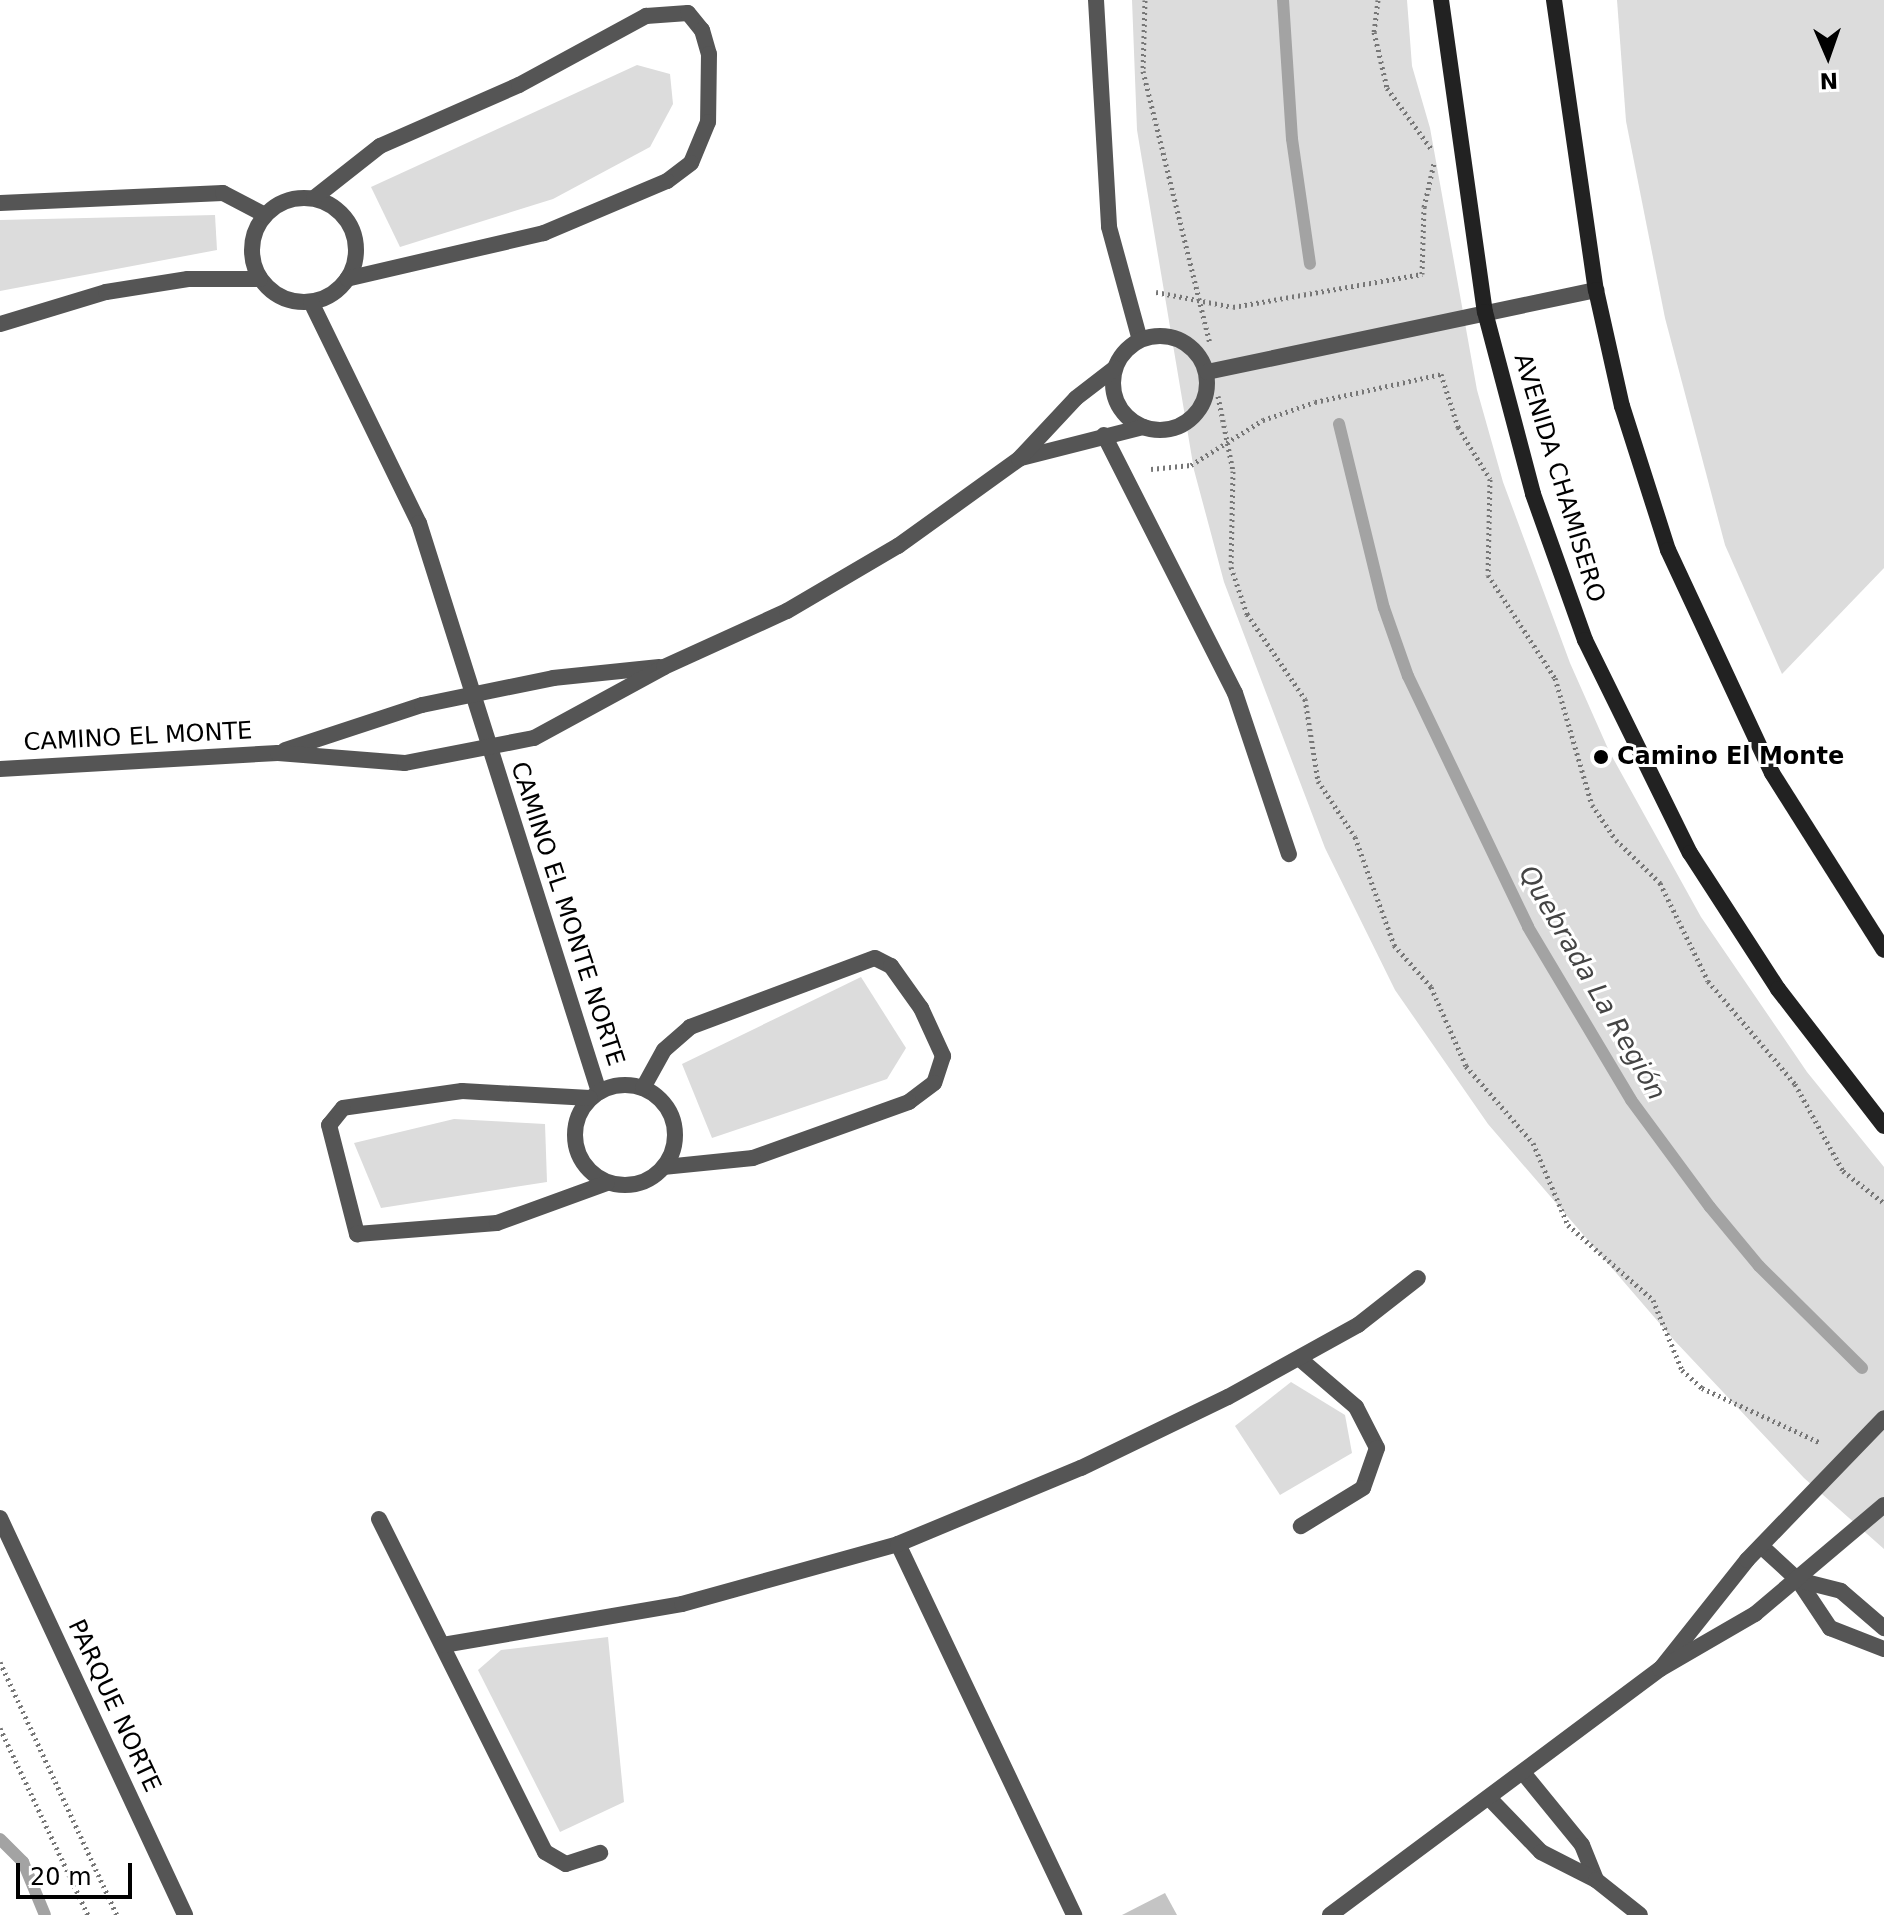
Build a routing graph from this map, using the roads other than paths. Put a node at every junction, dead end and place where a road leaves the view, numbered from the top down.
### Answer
1 (1096, 0) edge
2 (1441, 0) edge
3 (1554, 0) edge
4 (314, 198) junction
5 (0, 203) edge
6 (265, 215) junction
7 (260, 279) junction
8 (347, 279) junction
9 (1596, 290) junction
10 (311, 302) junction
11 (1485, 312) junction
12 (0, 324) edge
13 (1140, 340) junction
14 (1115, 368) junction
15 (1211, 372) junction
16 (1143, 427) junction
17 (1104, 435) junction
18 (1019, 459) junction
19 (664, 667) junction
20 (472, 695) junction
21 (490, 750) junction
22 (278, 753) junction
23 (0, 769) edge
24 (1289, 854) dead end
25 (1884, 950) edge
26 (643, 1088) junction
27 (595, 1095) junction
28 (1884, 1126) edge
29 (665, 1167) junction
30 (607, 1183) junction
31 (1418, 1278) dead end
32 (1300, 1359) junction
33 (1884, 1418) edge
34 (1884, 1505) edge
35 (0, 1518) edge
36 (379, 1519) dead end
37 (1301, 1526) dead end
38 (898, 1544) junction
39 (1761, 1546) junction
40 (1798, 1580) junction
41 (1884, 1628) edge
42 (443, 1645) junction
43 (1884, 1649) edge
44 (1660, 1669) junction
45 (1525, 1775) junction
46 (1491, 1800) junction
47 (600, 1853) dead end
48 (1596, 1880) junction
49 (185, 1915) edge
50 (1074, 1915) edge
51 (1330, 1915) edge
52 (1640, 1915) edge

1 - 13 street
2 - 11 street, AVENIDA CHAMISERO
3 - 9 street
4 - 6 street
4 - 8 street
4 - 8 street
5 - 6 street
6 - 7 street
7 - 10 street
7 - 12 street
8 - 10 street
9 - 11 street
9 - 25 street
10 - 20 street, CAMINO EL MONTE NORTE
11 - 15 street
11 - 28 street, AVENIDA CHAMISERO
13 - 14 street
13 - 15 street
14 - 16 street
14 - 18 street, CAMINO EL MONTE
15 - 16 street
16 - 17 street, CAMINO EL MONTE
17 - 18 street, CAMINO EL MONTE
17 - 24 street
18 - 19 street, CAMINO EL MONTE
19 - 20 street, CAMINO EL MONTE
19 - 21 street, CAMINO EL MONTE
20 - 21 street, CAMINO EL MONTE NORTE
20 - 22 street, CAMINO EL MONTE
21 - 22 street, CAMINO EL MONTE
21 - 27 street, CAMINO EL MONTE NORTE
22 - 23 street, CAMINO EL MONTE
26 - 27 street, CAMINO EL MONTE NORTE
26 - 29 street, CAMINO EL MONTE NORTE
26 - 29 street, CAMINO EL MONTE NORTE
27 - 30 street, CAMINO EL MONTE NORTE
27 - 30 street, CAMINO EL MONTE NORTE
29 - 30 street, CAMINO EL MONTE NORTE
31 - 32 street
32 - 37 street
32 - 38 street
33 - 39 street
34 - 40 street
35 - 49 street, PARQUE NORTE
36 - 42 street
38 - 42 street
38 - 50 street
39 - 40 street
39 - 44 street
40 - 41 street
40 - 43 street
40 - 44 street
42 - 47 street
44 - 45 street
45 - 46 street
45 - 48 street
46 - 48 street
46 - 51 street
48 - 52 street

